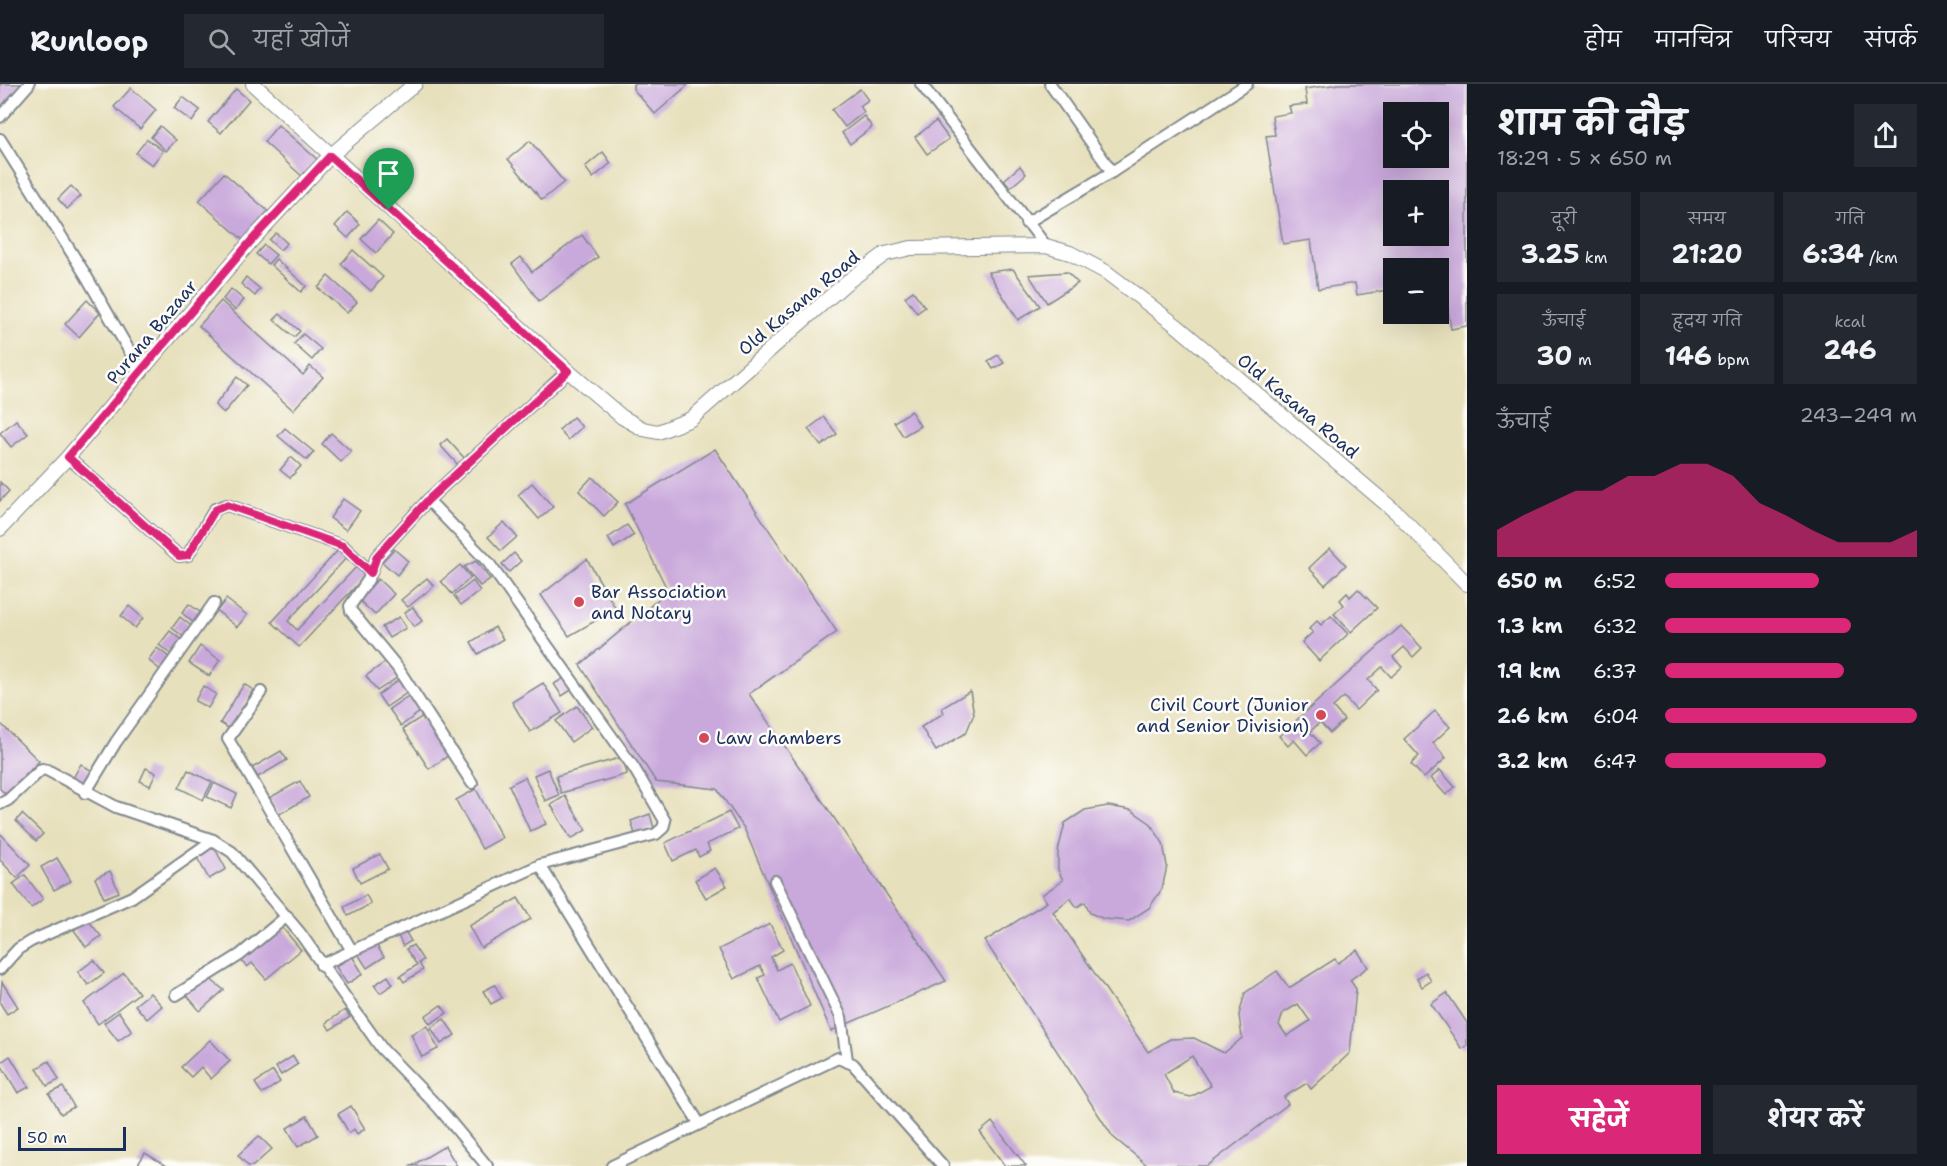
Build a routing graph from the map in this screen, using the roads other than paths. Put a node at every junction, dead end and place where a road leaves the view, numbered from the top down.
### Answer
1 (29, 84) edge
2 (253, 84) edge
3 (415, 84) edge
4 (921, 84) edge
5 (1050, 84) edge
6 (1247, 84) edge
7 (0, 117) edge
8 (0, 139) edge
9 (330, 156) junction
10 (1112, 172) junction
11 (1026, 223) junction
12 (1046, 246) junction
13 (568, 371) junction
14 (142, 373) junction
15 (68, 457) junction
16 (428, 500) junction
17 (0, 529) edge
18 (371, 573) junction
19 (1467, 584) edge
20 (214, 603) dead end
21 (261, 692) dead end
22 (472, 783) dead end
23 (85, 793) junction
24 (0, 804) edge
25 (213, 840) junction
26 (540, 865) junction
27 (775, 881) dead end
28 (287, 916) junction
29 (352, 951) junction
30 (321, 964) junction
31 (0, 969) edge
32 (176, 995) dead end
33 (847, 1060) junction
34 (699, 1123) junction
35 (487, 1166) edge
36 (612, 1166) edge
37 (943, 1166) edge

1 - 7 street
2 - 9 street, Old Kasana Road
3 - 9 street, Purana Bazaar
4 - 11 street
5 - 10 street
6 - 10 street
8 - 14 street
9 - 13 street, Old Kasana Road
9 - 14 street, Purana Bazaar
10 - 11 street
11 - 12 street
12 - 13 street, Old Kasana Road
12 - 19 street, Old Kasana Road
13 - 16 street
14 - 15 street, Purana Bazaar
15 - 17 street, Purana Bazaar
15 - 18 street
16 - 18 street
16 - 26 street
18 - 22 street
20 - 23 street
21 - 29 street
23 - 24 street
23 - 25 street
25 - 28 street
25 - 31 street
26 - 29 street
26 - 34 street
27 - 33 street
28 - 30 street
28 - 32 street
29 - 30 street
30 - 35 street
33 - 34 street
33 - 37 street
34 - 36 street

